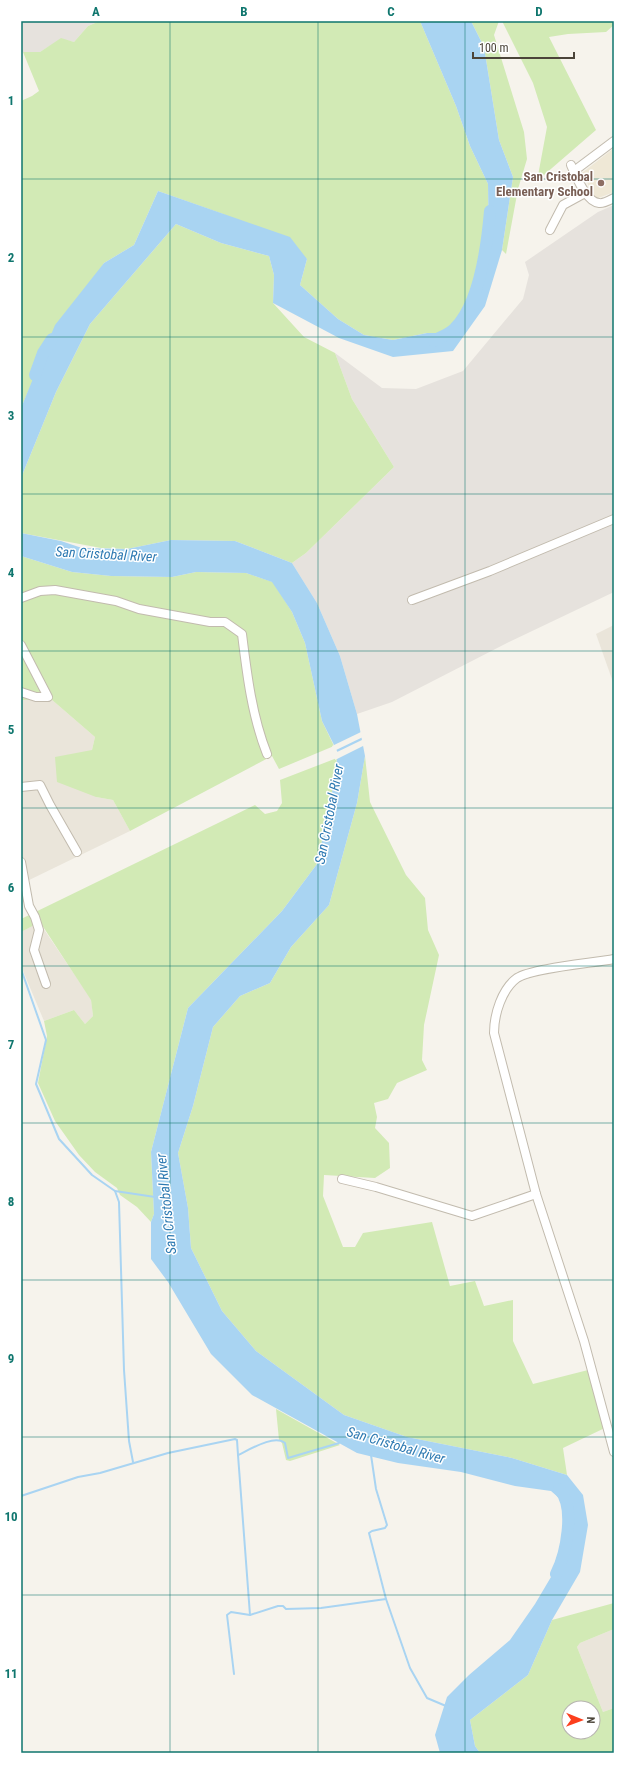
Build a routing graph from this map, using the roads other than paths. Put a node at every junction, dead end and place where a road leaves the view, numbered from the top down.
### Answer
1 (614, 141) edge
2 (585, 193) junction
3 (614, 198) edge
4 (550, 230) dead end
5 (614, 519) edge
6 (21, 598) edge
7 (412, 600) dead end
8 (21, 645) edge
9 (21, 692) edge
10 (267, 754) dead end
11 (21, 787) edge
12 (77, 852) dead end
13 (21, 862) edge
14 (614, 960) edge
15 (46, 984) dead end
16 (342, 1179) dead end
17 (536, 1194) junction
18 (614, 1452) edge

1 - 2 street
2 - 3 street
2 - 4 street
5 - 7 street
6 - 10 street
8 - 9 street
11 - 12 street
13 - 15 street
14 - 17 street
16 - 17 street
17 - 18 street

